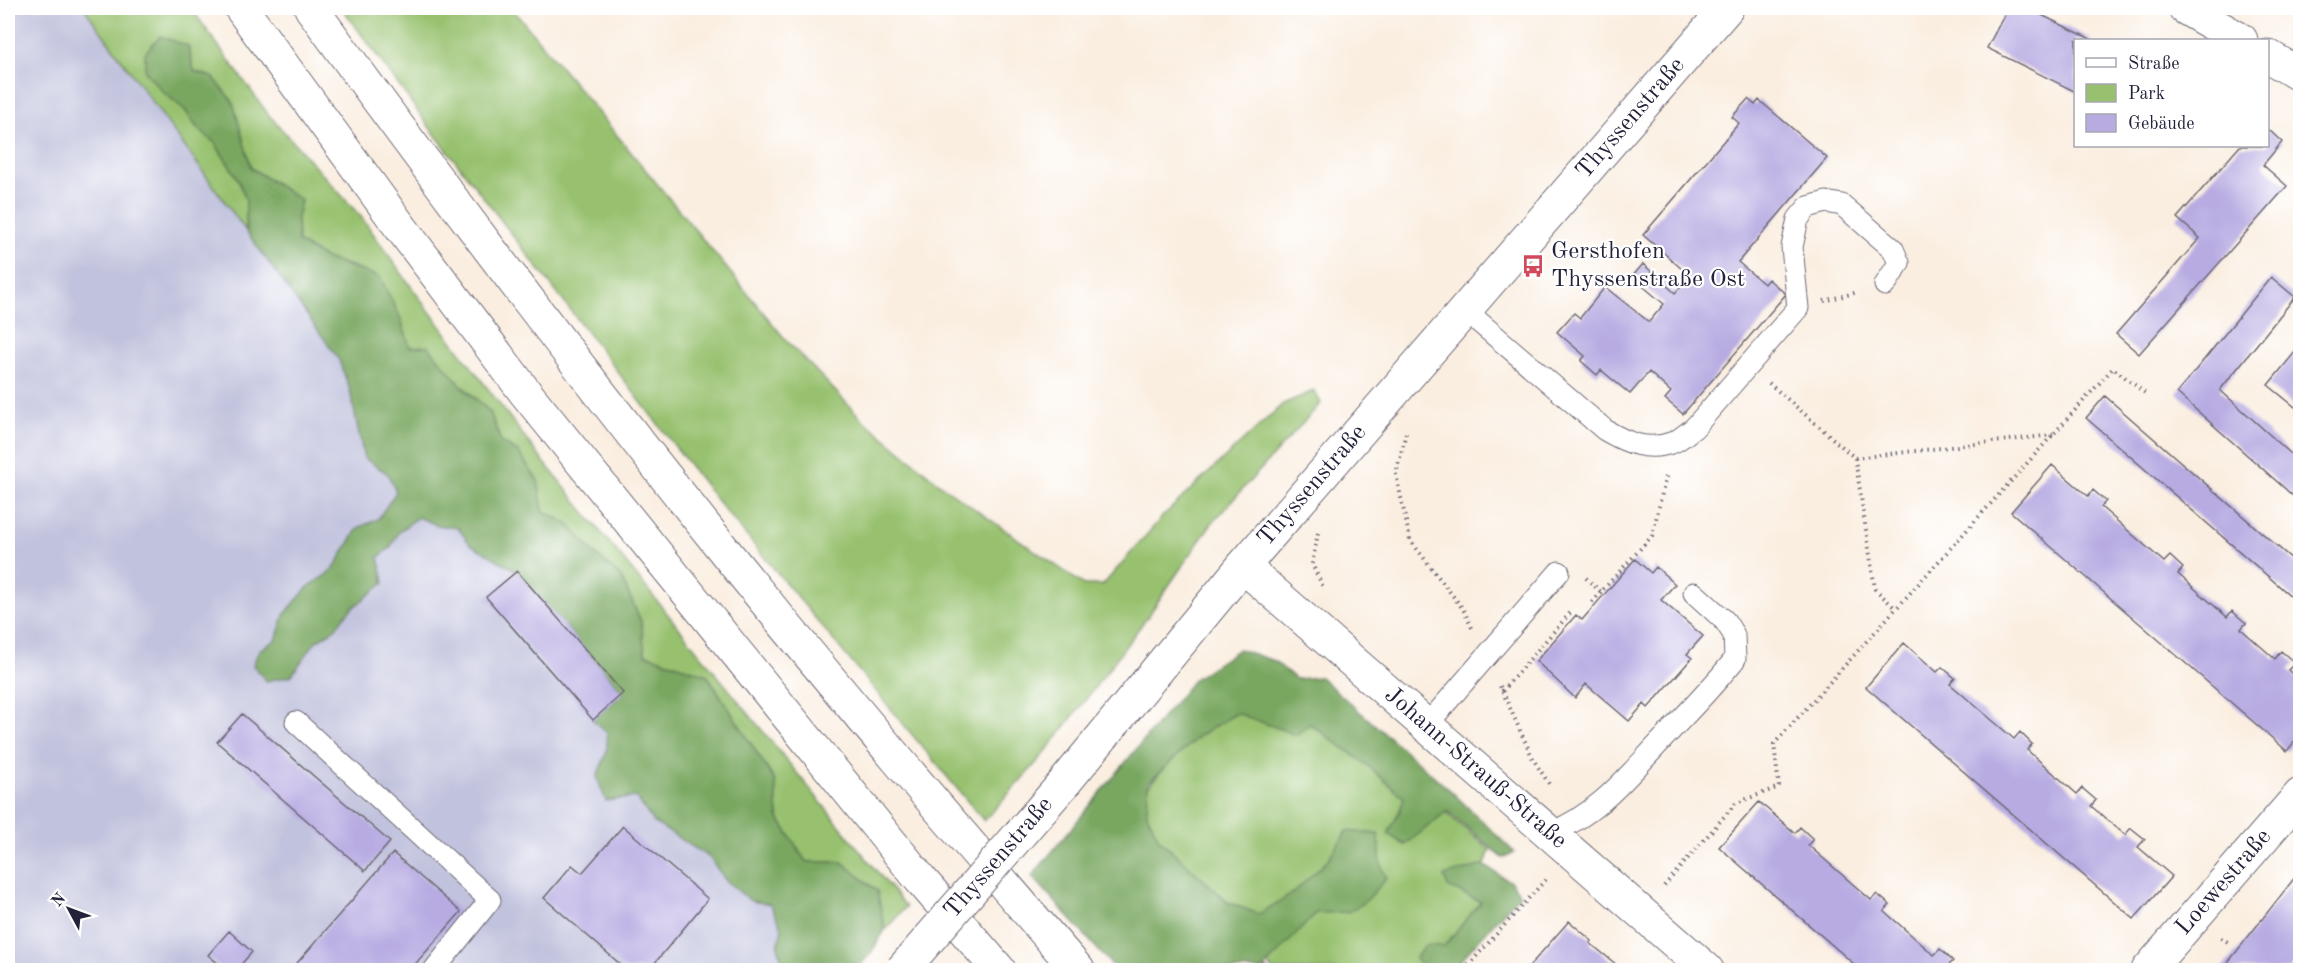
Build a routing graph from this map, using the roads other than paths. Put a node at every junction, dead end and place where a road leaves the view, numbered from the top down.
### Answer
1 (241, 8) edge
2 (310, 8) edge
3 (1727, 8) edge
4 (2185, 8) edge
5 (2239, 39) edge
6 (2269, 56) edge
7 (2299, 71) edge
8 (1885, 285) road end
9 (1465, 310) junction
10 (1243, 566) junction
11 (1559, 572) dead end
12 (1694, 593) dead end
13 (296, 722) dead end
14 (1426, 726) junction
15 (2301, 795) edge
16 (1564, 836) junction
17 (434, 970) edge
18 (903, 970) edge
19 (999, 970) edge
20 (1078, 970) edge
21 (1707, 970) edge
22 (2148, 970) edge

1 - 19 main road
2 - 20 main road
3 - 9 main road, Thyssenstraße
4 - 5 main road
6 - 7 main road
8 - 9 lane
9 - 10 main road, Thyssenstraße
10 - 14 main road, Johann-Strauß-Straße
10 - 18 main road, Thyssenstraße, bridge
11 - 14 lane
12 - 16 lane
13 - 17 lane
14 - 16 main road, Johann-Strauß-Straße
15 - 22 main road, Loewestraße
16 - 21 main road, Johann-Strauß-Straße

